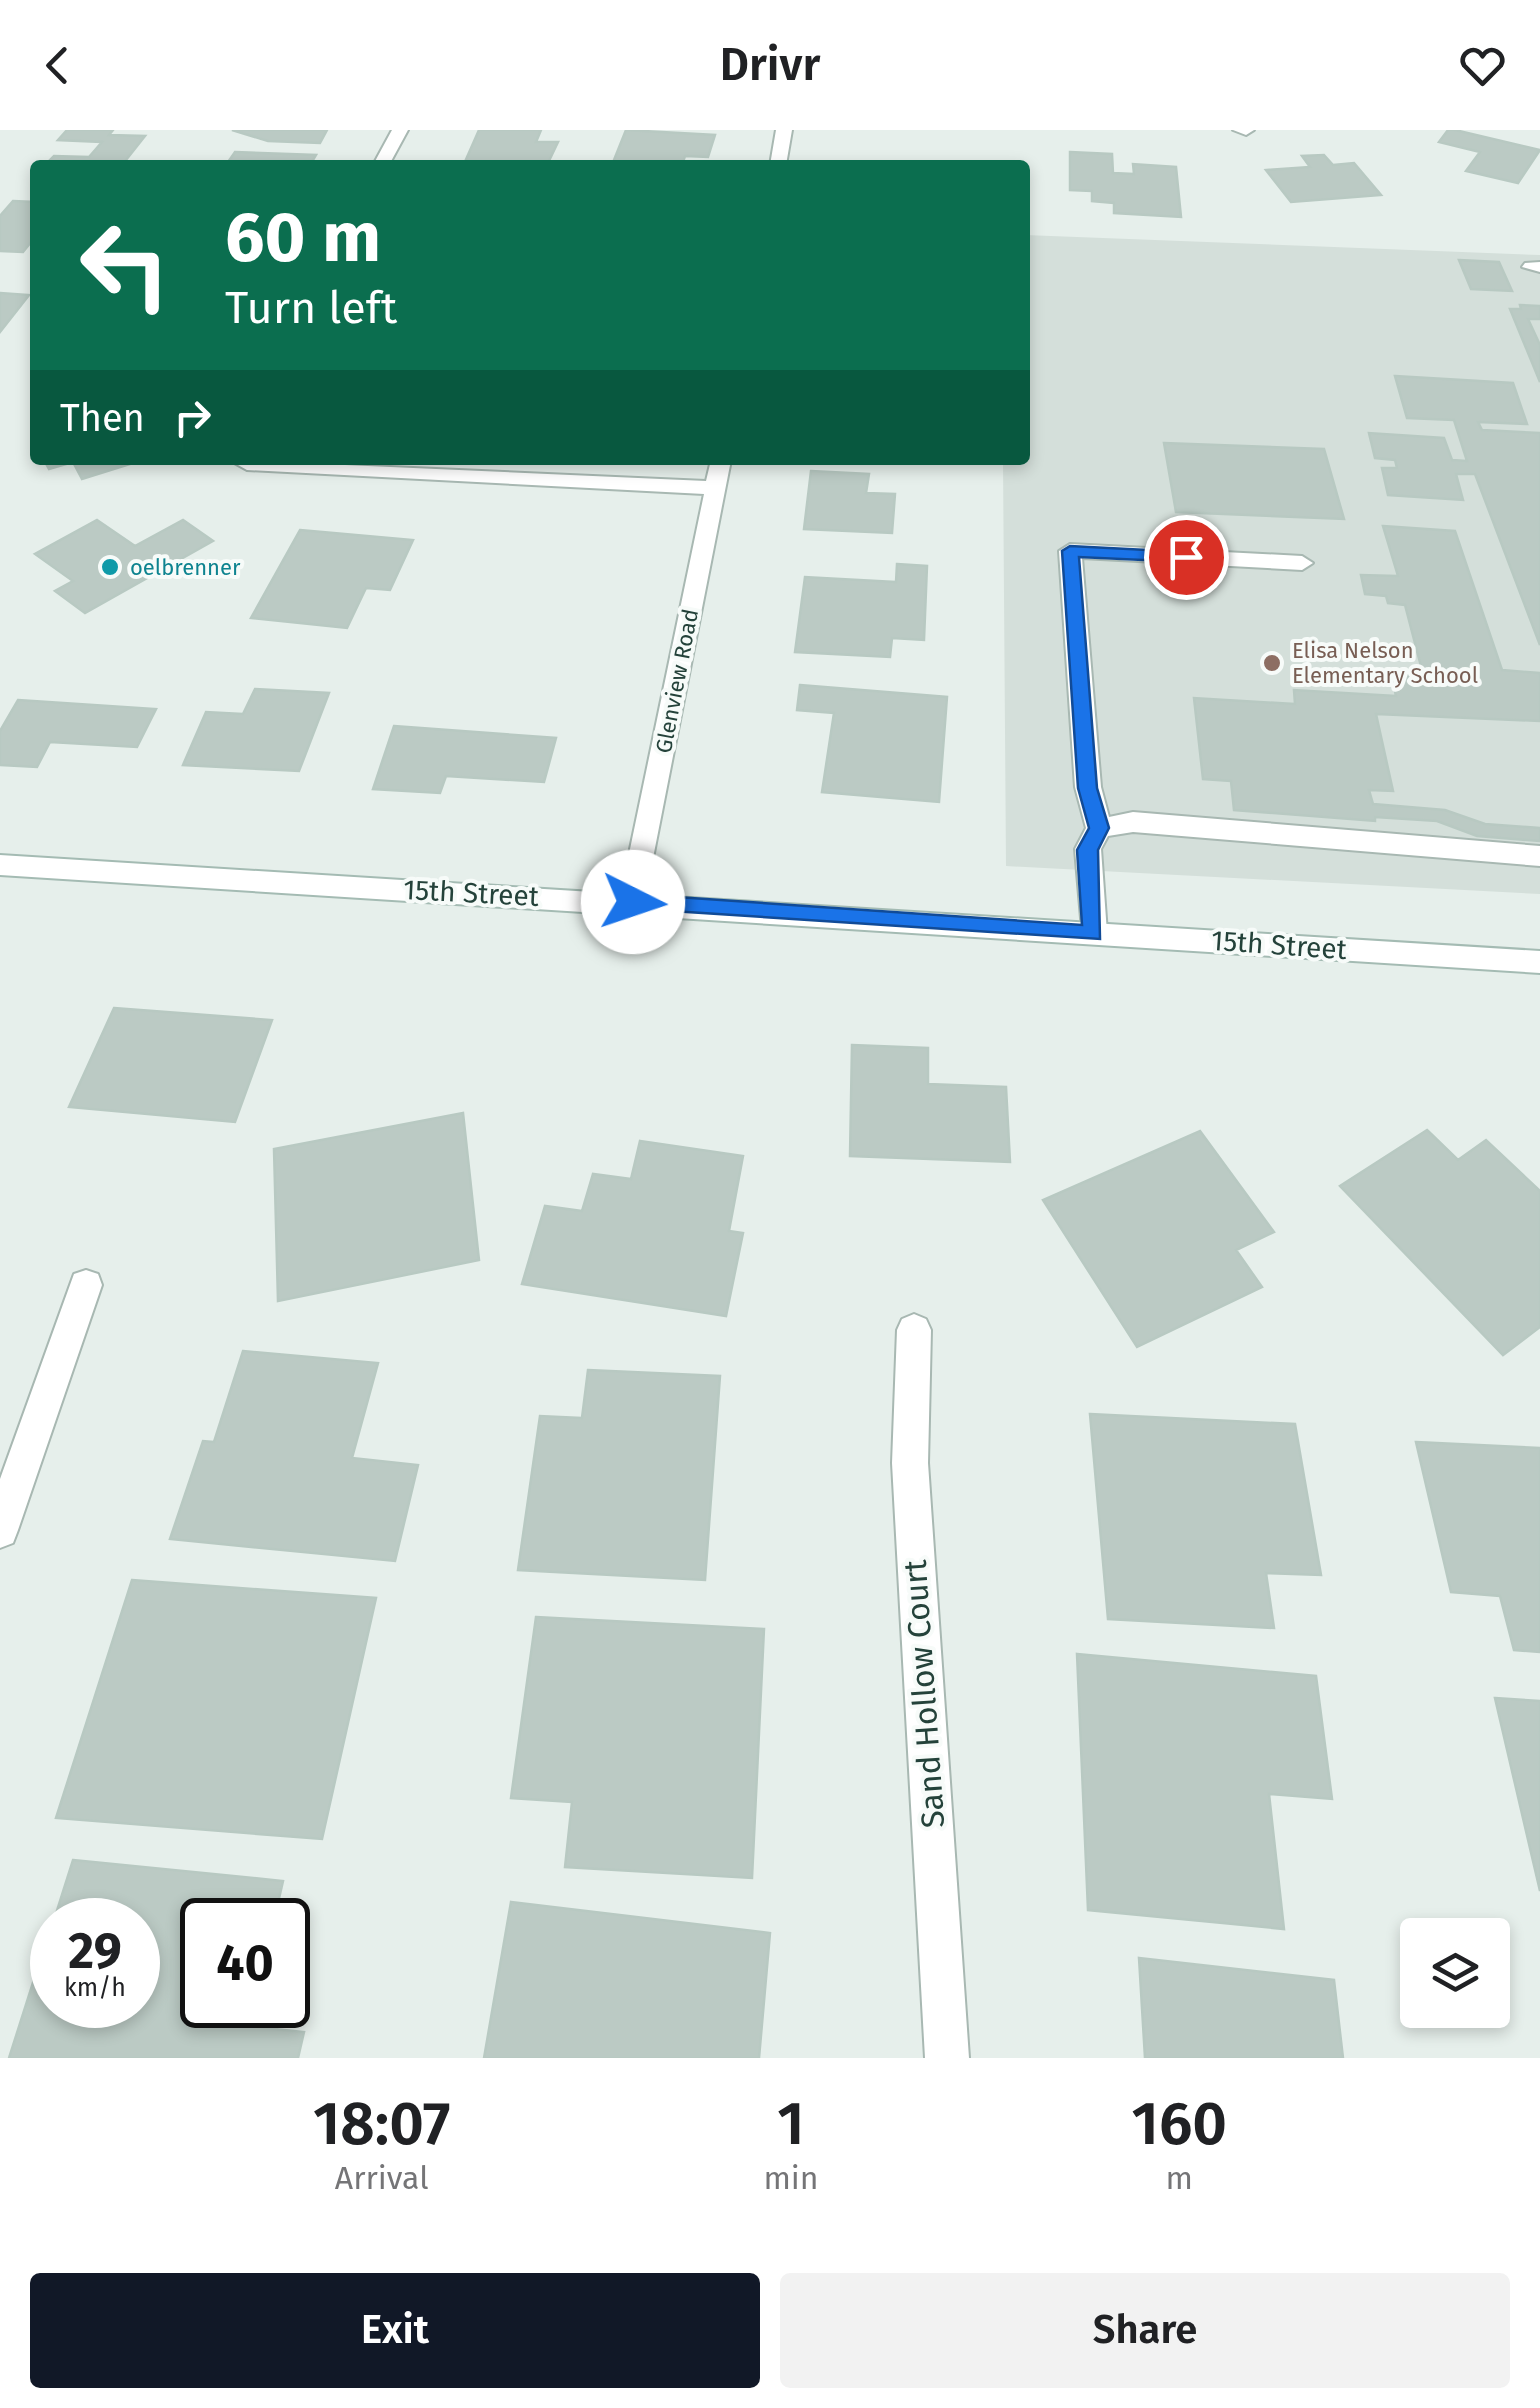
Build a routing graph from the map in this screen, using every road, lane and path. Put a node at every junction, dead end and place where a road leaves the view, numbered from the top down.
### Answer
1 (400, 130) edge
2 (784, 130) edge
3 (384, 160) edge
4 (779, 160) edge
5 (267, 465) edge
6 (720, 465) edge
7 (716, 488) junction
8 (1302, 563) dead end
9 (1099, 828) junction
10 (1540, 856) edge
11 (0, 866) edge
12 (633, 902) junction
13 (1093, 934) junction
14 (1540, 962) edge
15 (86, 1285) dead end
16 (914, 1330) dead end
17 (0, 1530) edge
18 (947, 2058) edge

1 - 3 street
2 - 4 street
5 - 7 street
6 - 7 street, Glenview Road
7 - 12 street, Glenview Road
8 - 9 street
9 - 10 street
9 - 13 street
11 - 12 street, 15th Street
12 - 13 street, 15th Street
13 - 14 street, 15th Street
15 - 17 street
16 - 18 street, Sand Hollow Court

